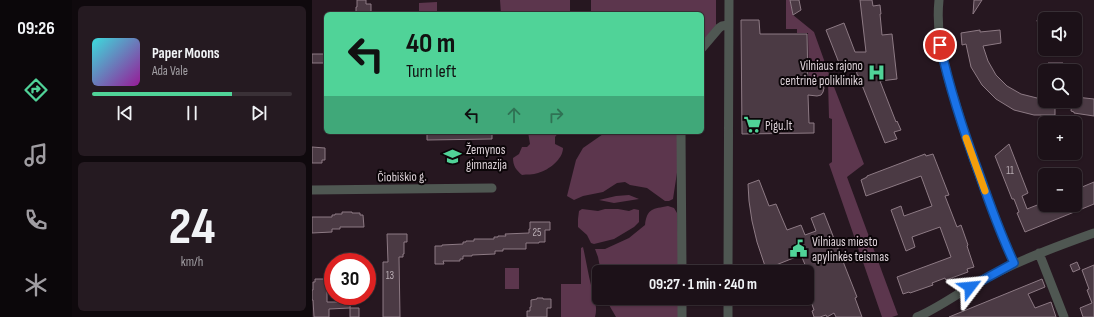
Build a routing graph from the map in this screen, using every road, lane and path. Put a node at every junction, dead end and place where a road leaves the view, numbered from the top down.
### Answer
1 (728, 0) edge
2 (939, 0) edge
3 (728, 25) junction
4 (704, 46) edge
5 (681, 134) edge
6 (492, 188) dead end
7 (312, 190) edge
8 (1094, 233) edge
9 (1039, 253) junction
10 (1014, 263) junction
11 (682, 265) edge
12 (728, 265) edge
13 (682, 305) edge
14 (728, 305) edge
15 (920, 316) edge
16 (682, 317) edge
17 (728, 317) edge
18 (1064, 317) edge

1 - 3 street
2 - 10 street
3 - 4 street
3 - 12 street
5 - 11 street
6 - 7 street, Čiobiškio g.
8 - 9 street
9 - 10 street
9 - 18 street
10 - 15 street
13 - 16 street
14 - 17 street

